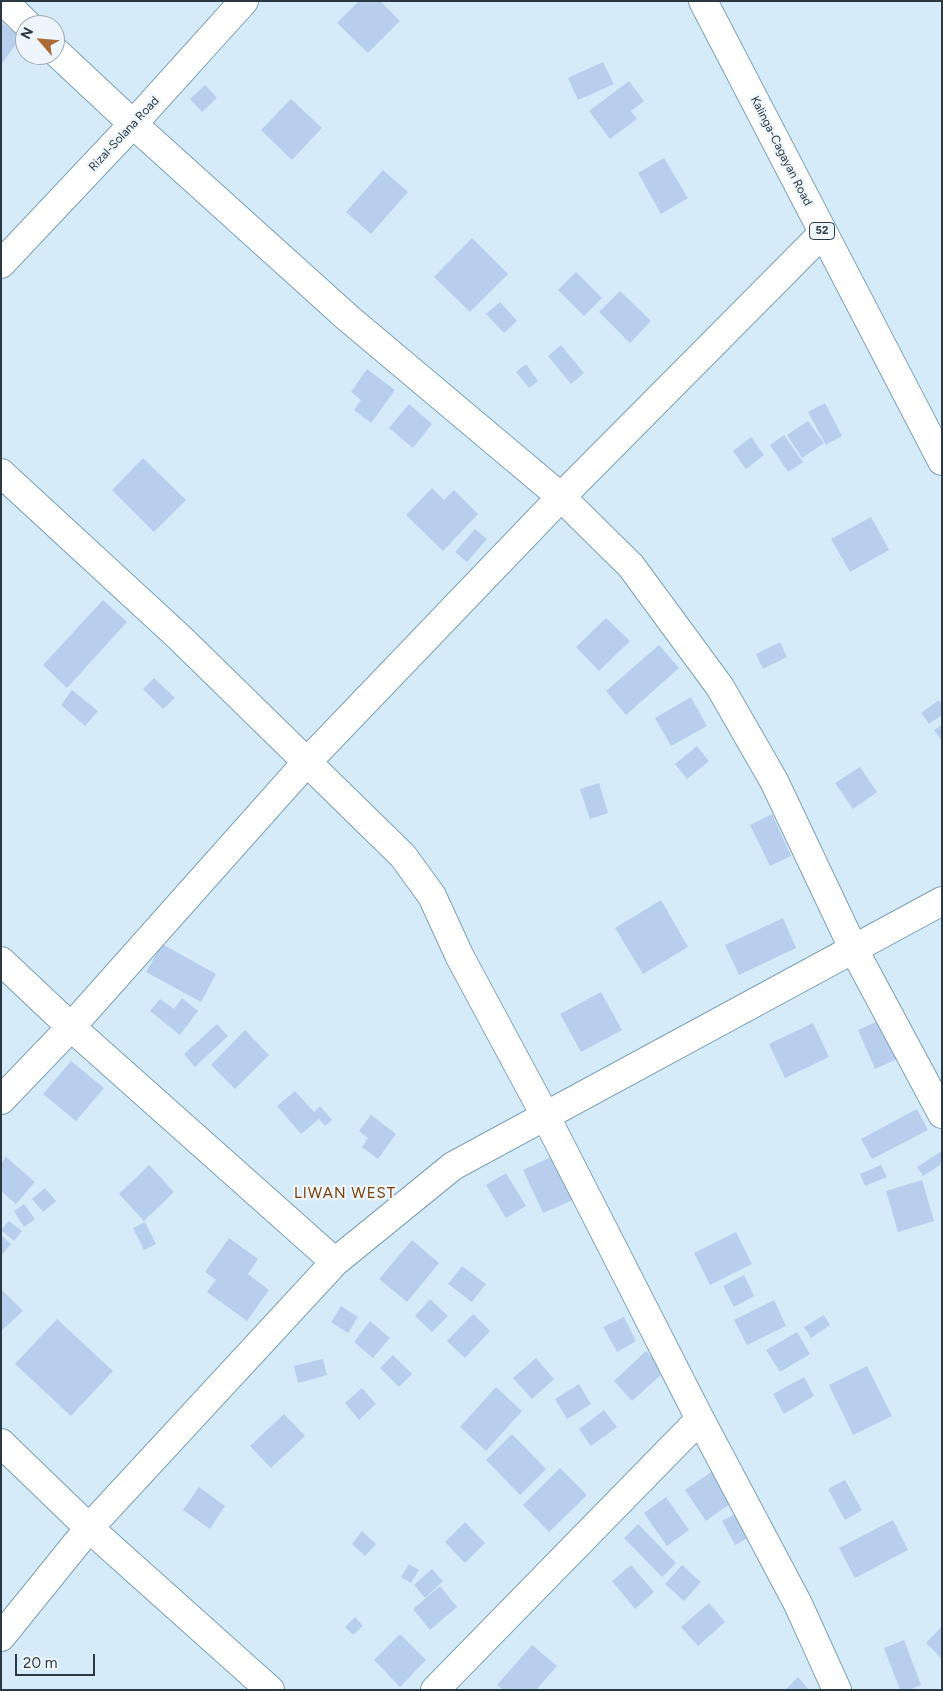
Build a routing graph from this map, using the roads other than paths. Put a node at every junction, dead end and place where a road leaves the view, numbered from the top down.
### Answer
1 (3, 1) edge
2 (244, 1) edge
3 (703, 1) edge
4 (18, 15) edge
5 (65, 60) edge
6 (133, 124) junction
7 (823, 233) junction
8 (1, 264) edge
9 (942, 461) edge
10 (1, 473) edge
11 (561, 497) junction
12 (306, 763) junction
13 (942, 901) edge
14 (854, 948) junction
15 (1, 961) edge
16 (71, 1027) junction
17 (1, 1100) edge
18 (942, 1114) edge
19 (546, 1116) junction
20 (335, 1262) junction
21 (700, 1418) junction
22 (1, 1443) edge
23 (89, 1528) junction
24 (1, 1636) edge
25 (270, 1690) edge
26 (435, 1690) edge
27 (837, 1690) edge

1 - 4 main road
2 - 6 main road, Rizal-Solana Road
3 - 7 main road, Kalinga-Cagayan Road / 52
5 - 6 main road
6 - 8 main road, Rizal-Solana Road
6 - 11 main road
7 - 9 main road, Kalinga-Cagayan Road / 52
7 - 11 main road
10 - 12 main road
11 - 12 main road
11 - 14 main road
12 - 16 main road
12 - 19 main road
13 - 14 main road
14 - 18 main road
14 - 19 main road
15 - 16 main road
16 - 17 main road
16 - 20 main road
19 - 20 main road
19 - 21 main road
20 - 23 main road
21 - 26 main road
21 - 27 main road
22 - 23 main road
23 - 24 main road
23 - 25 main road

